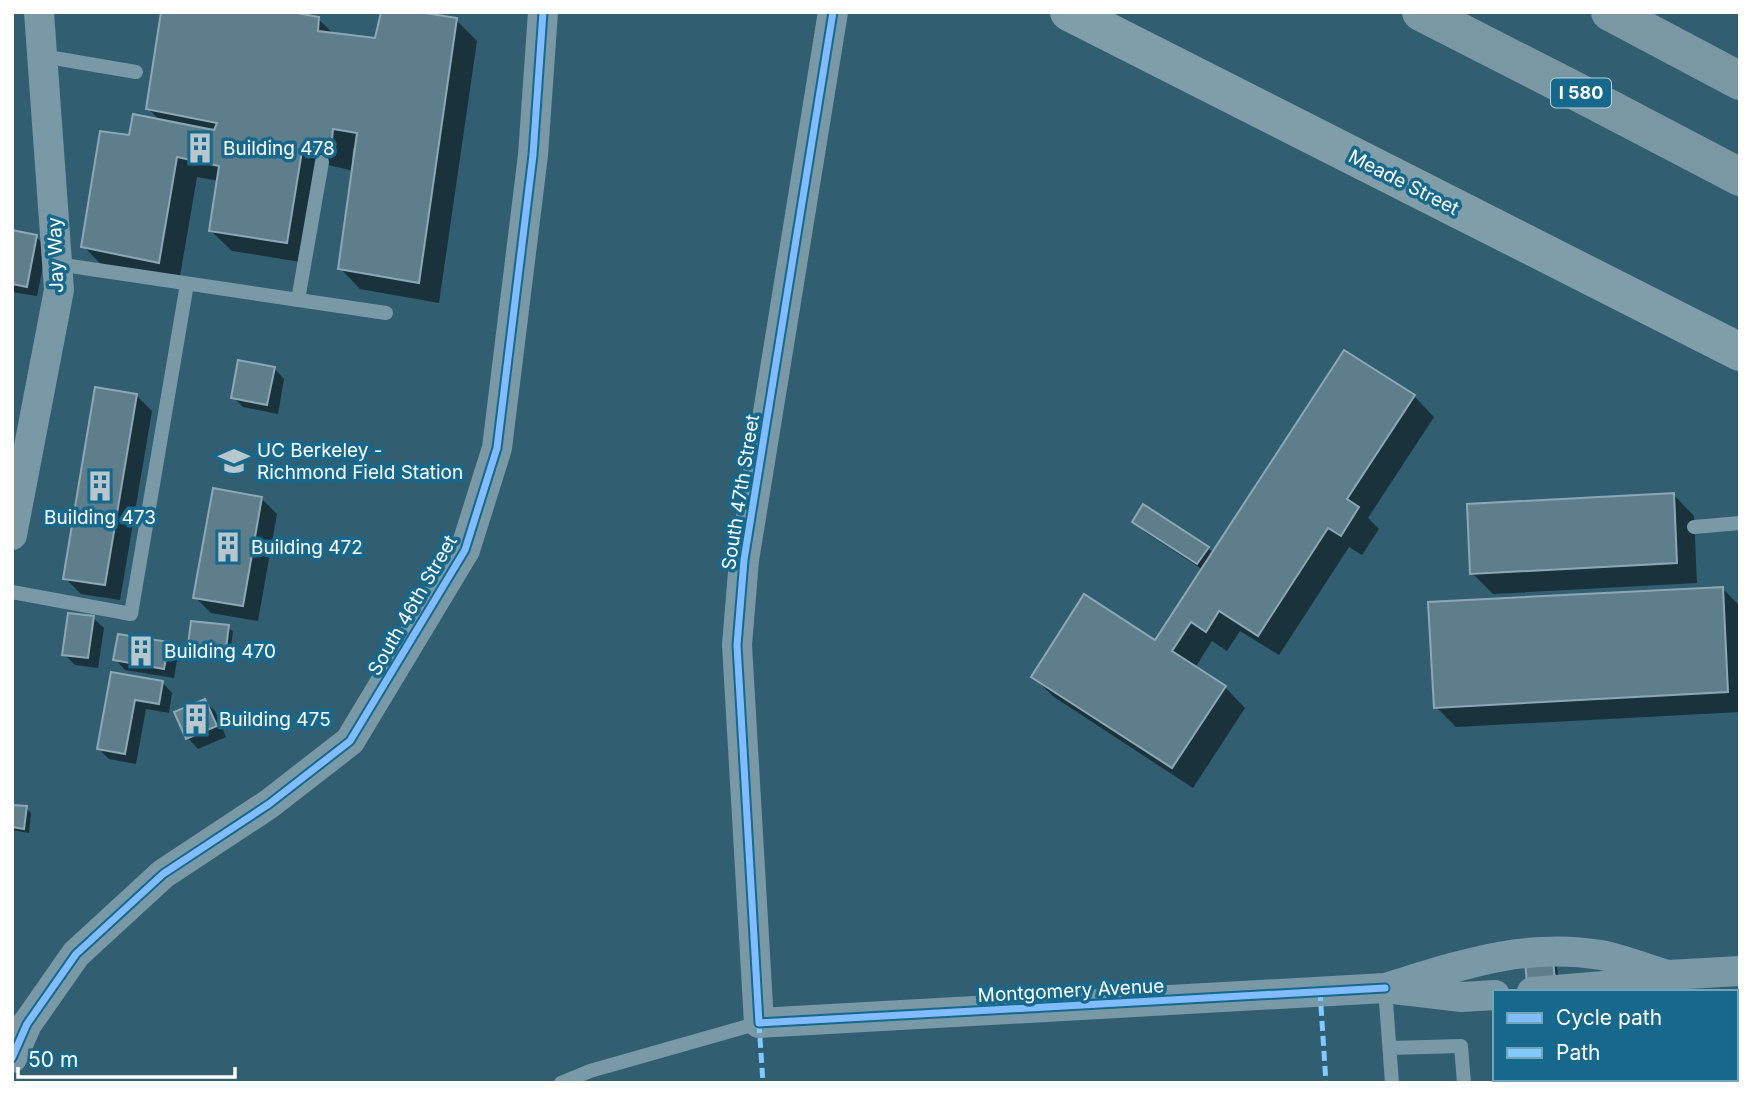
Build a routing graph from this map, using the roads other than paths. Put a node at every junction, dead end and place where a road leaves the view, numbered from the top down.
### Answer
1 (39, 12) edge
2 (543, 12) edge
3 (833, 12) edge
4 (1069, 12) edge
5 (1421, 12) edge
6 (1610, 12) edge
7 (42, 56) junction
8 (136, 72) dead end
9 (1740, 80) edge
10 (322, 162) dead end
11 (1740, 177) edge
12 (57, 264) junction
13 (187, 284) junction
14 (298, 300) junction
15 (386, 313) dead end
16 (1740, 352) edge
17 (1740, 523) edge
18 (1694, 527) dead end
19 (12, 536) edge
20 (12, 592) edge
21 (1740, 971) edge
22 (1668, 983) edge
23 (1385, 988) junction
24 (1556, 990) edge
25 (1493, 995) edge
26 (759, 1023) junction
27 (1390, 1048) junction
28 (12, 1058) edge
29 (561, 1083) edge
30 (1392, 1083) edge
31 (1464, 1083) edge

1 - 7 street, Jay Way
2 - 28 street, South 46th Street
3 - 26 street, South 47th Street
4 - 16 street, Meade Street
5 - 11 highway, I 580
6 - 9 highway
7 - 8 lane
7 - 12 street, Jay Way
10 - 14 lane
12 - 13 lane
12 - 19 street, Jay Way
13 - 14 lane
13 - 20 lane
14 - 15 lane
17 - 18 lane
21 - 22 street, Montgomery Avenue
22 - 23 street, Montgomery Avenue
22 - 24 street, Montgomery Avenue
23 - 25 street, Montgomery Avenue
23 - 26 street, Montgomery Avenue
23 - 27 lane
26 - 29 lane
27 - 30 lane
27 - 31 lane

